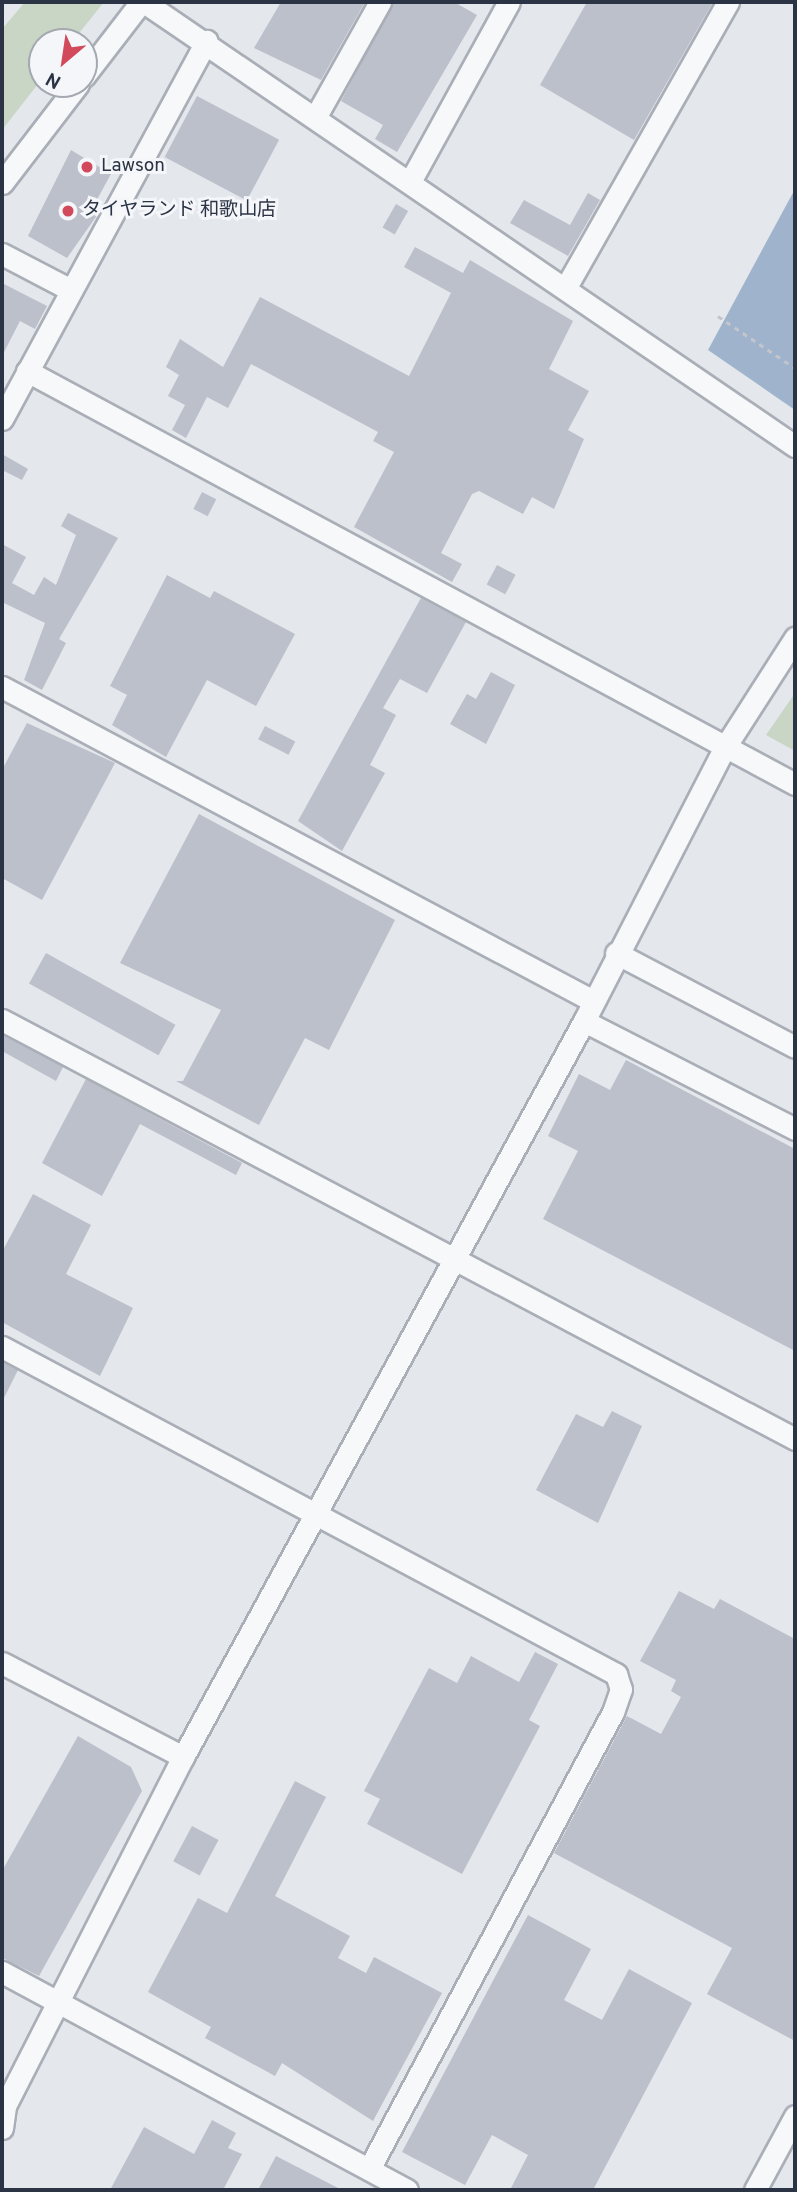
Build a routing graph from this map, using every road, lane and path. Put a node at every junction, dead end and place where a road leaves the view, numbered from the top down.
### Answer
1 (143, 2) edge
2 (380, 2) edge
3 (509, 2) edge
4 (728, 2) edge
5 (206, 41) junction
6 (98, 58) edge
7 (67, 98) edge
8 (316, 116) junction
9 (411, 180) junction
10 (2, 183) edge
11 (2, 254) edge
12 (566, 287) junction
13 (71, 290) junction
14 (718, 316) dead end
15 (795, 368) edge
16 (27, 371) junction
17 (2, 419) edge
18 (795, 446) edge
19 (795, 638) edge
20 (2, 687) edge
21 (726, 747) junction
22 (795, 784) edge
23 (616, 953) junction
24 (593, 1000) junction
25 (2, 1020) edge
26 (584, 1021) junction
27 (795, 1047) edge
28 (795, 1129) edge
29 (452, 1257) junction
30 (2, 1347) edge
31 (795, 1439) edge
32 (316, 1514) junction
33 (2, 1664) edge
34 (183, 1757) junction
35 (2, 1972) edge
36 (58, 2001) junction
37 (795, 2116) edge
38 (2, 2128) edge
39 (369, 2169) junction
40 (407, 2190) edge
41 (755, 2190) edge

1 - 5 street
1 - 6 street
2 - 8 street
3 - 9 street
4 - 12 street
5 - 8 street
5 - 13 street
7 - 10 street
8 - 9 street
9 - 12 street
11 - 13 street
12 - 18 street
13 - 16 street
14 - 15 path
16 - 17 street
16 - 21 street
19 - 21 street
20 - 24 street
21 - 22 street
21 - 23 street
23 - 24 street
23 - 27 street
24 - 26 street
25 - 29 street
26 - 28 street
26 - 29 street
29 - 31 street
29 - 32 street
30 - 32 street
32 - 34 street
32 - 39 street
33 - 34 street
34 - 36 street
35 - 36 street
36 - 38 street
36 - 39 street
37 - 41 street
39 - 40 street

